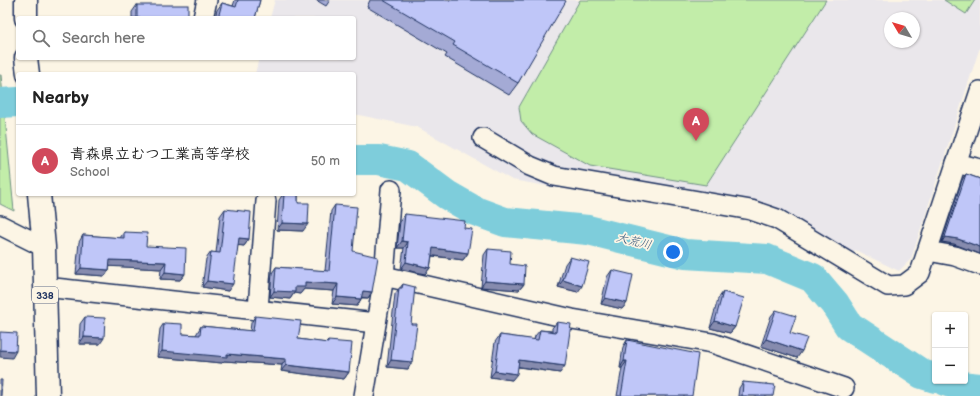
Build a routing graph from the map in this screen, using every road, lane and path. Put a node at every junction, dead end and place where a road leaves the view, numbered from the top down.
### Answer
1 (207, 0) edge
2 (203, 16) edge
3 (26, 60) edge
4 (28, 72) edge
5 (979, 96) edge
6 (483, 138) dead end
7 (956, 163) junction
8 (980, 169) edge
9 (391, 190) dead end
10 (39, 196) edge
11 (266, 201) dead end
12 (0, 225) edge
13 (44, 247) junction
14 (928, 251) junction
15 (980, 266) edge
16 (384, 276) junction
17 (45, 287) junction
18 (258, 310) junction
19 (376, 323) junction
20 (844, 388) dead end
21 (48, 396) edge
22 (364, 396) edge

1 - 2 street
3 - 4 highway
5 - 7 street
6 - 14 street
7 - 8 street
7 - 14 street
9 - 16 street
10 - 13 highway, 338
11 - 18 street
12 - 13 street
13 - 17 highway, 338
14 - 15 street
16 - 19 street
16 - 20 street
17 - 18 street
17 - 21 highway, 338
18 - 19 street
19 - 22 street

